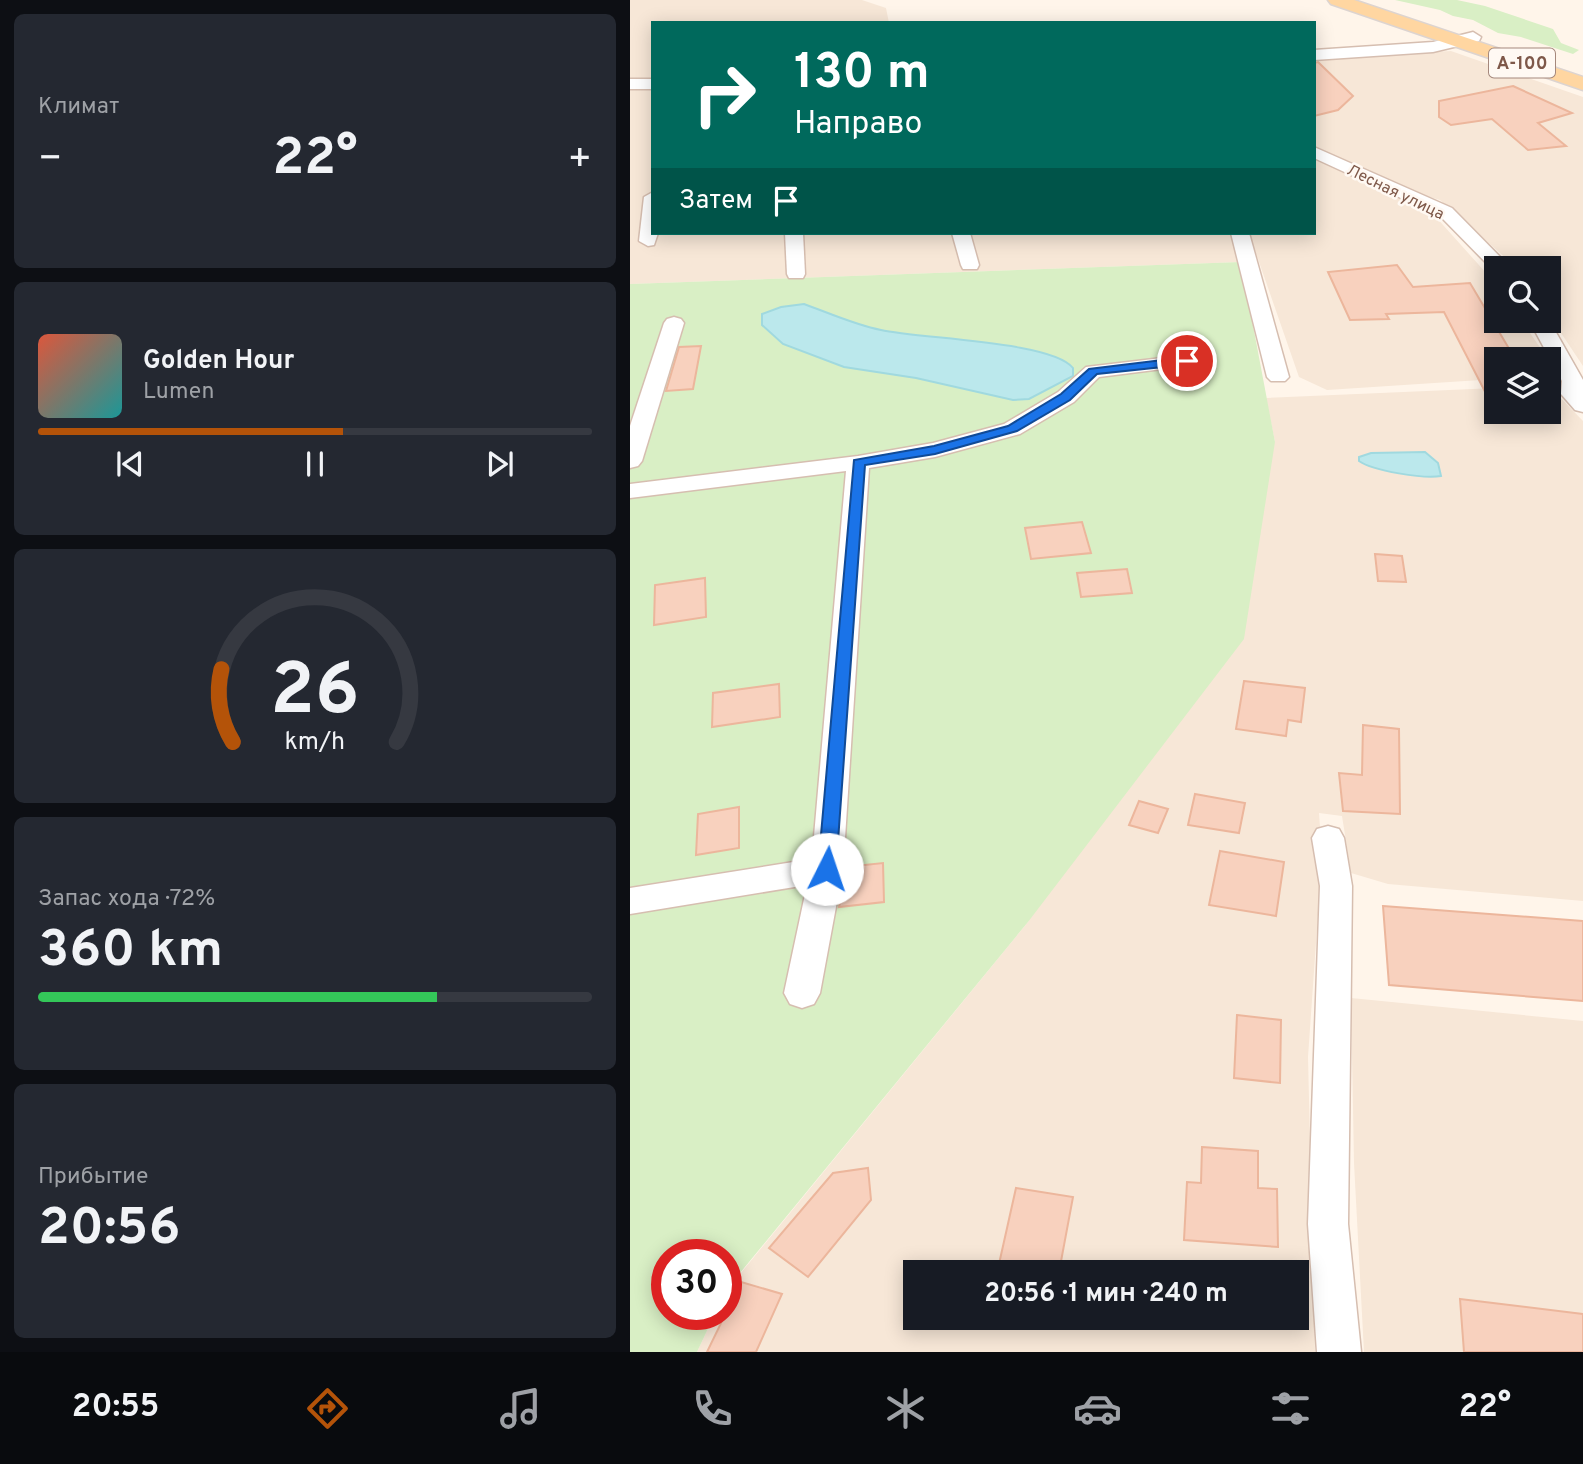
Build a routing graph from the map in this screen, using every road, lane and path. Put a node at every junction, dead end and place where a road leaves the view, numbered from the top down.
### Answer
1 (1337, 0) edge
2 (1363, 0) edge
3 (1467, 39) junction
4 (1316, 55) edge
5 (1583, 76) edge
6 (630, 84) edge
7 (651, 84) edge
8 (1583, 84) edge
9 (1316, 153) edge
10 (651, 216) edge
11 (794, 235) edge
12 (962, 235) edge
13 (1241, 235) edge
14 (648, 241) dead end
15 (1490, 256) edge
16 (970, 265) dead end
17 (796, 274) dead end
18 (674, 323) dead end
19 (1546, 333) edge
20 (1187, 361) dead end
21 (1278, 377) dead end
22 (1583, 405) edge
23 (630, 461) edge
24 (858, 463) junction
25 (630, 491) edge
26 (1328, 838) dead end
27 (827, 869) junction
28 (630, 901) edge
29 (802, 992) dead end
30 (1339, 1352) edge

1 - 3 main road
2 - 3 main road
3 - 4 street
3 - 5 main road, А-100
3 - 8 main road, А-100
6 - 7 street
9 - 15 street, Лесная улица
10 - 14 street
11 - 17 street
12 - 16 street
13 - 21 street
18 - 23 street
19 - 22 street
20 - 24 street
24 - 25 street
24 - 27 street
26 - 30 street
27 - 28 street
27 - 29 street

